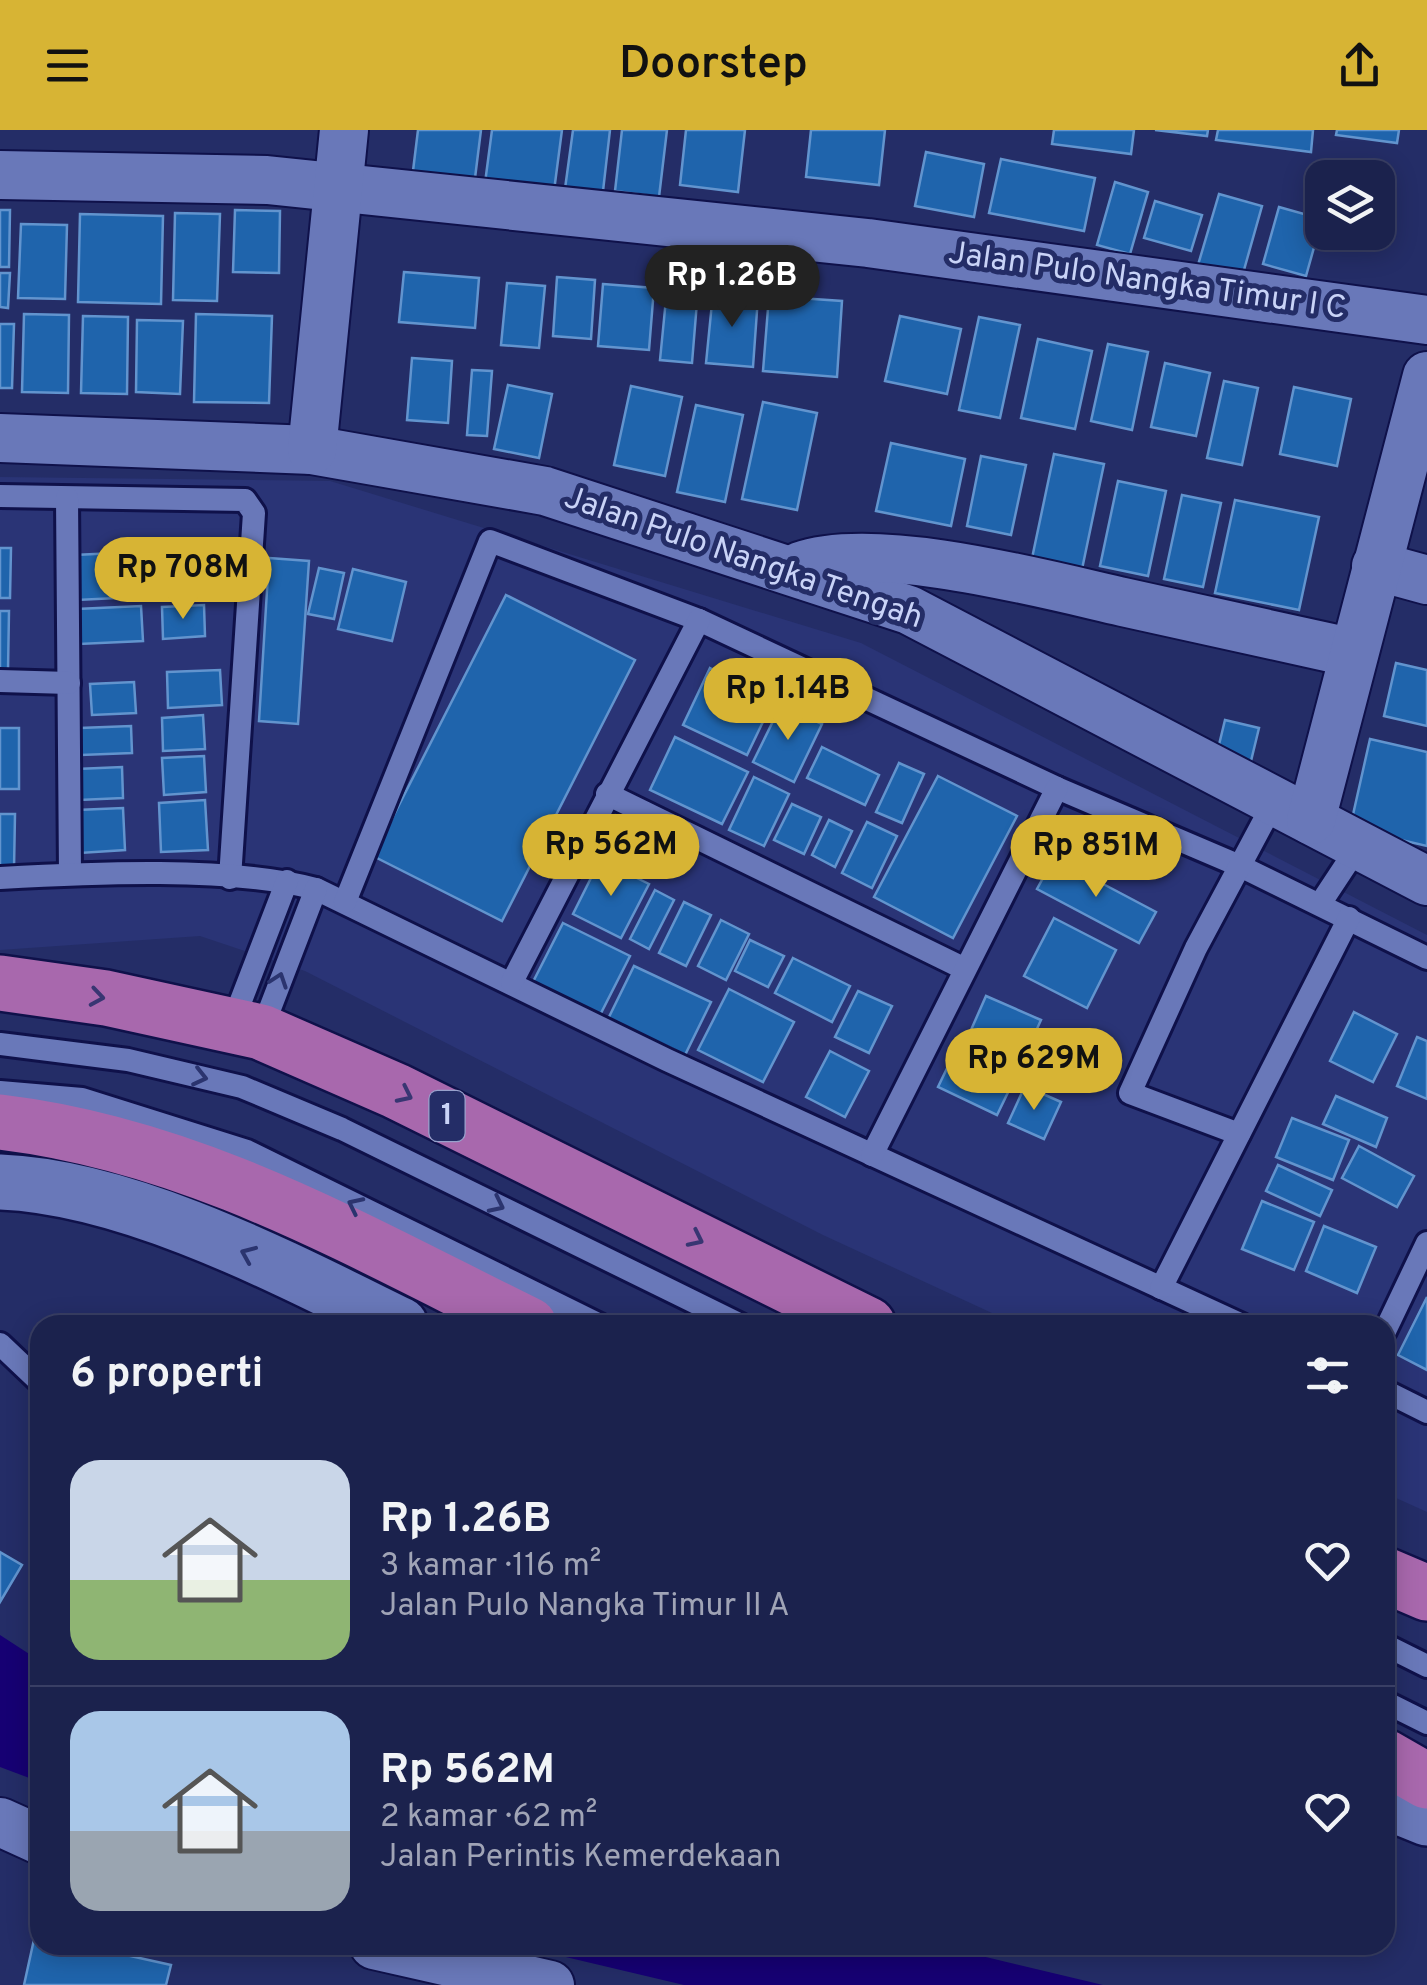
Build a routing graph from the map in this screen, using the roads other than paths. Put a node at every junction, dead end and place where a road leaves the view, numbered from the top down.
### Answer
1 (344, 130) edge
2 (0, 175) edge
3 (338, 189) junction
4 (1427, 320) edge
5 (1427, 376) edge
6 (0, 438) edge
7 (312, 450) junction
8 (0, 496) edge
9 (68, 498) junction
10 (1376, 566) junction
11 (787, 570) junction
12 (1427, 580) edge
13 (698, 620) junction
14 (1354, 652) junction
15 (0, 682) edge
16 (70, 682) junction
17 (1056, 788) junction
18 (608, 794) junction
19 (1293, 811) junction
20 (1358, 845) junction
21 (1240, 866) junction
22 (70, 874) junction
23 (0, 878) edge
24 (230, 878) junction
25 (287, 881) junction
26 (1427, 881) edge
27 (316, 889) junction
28 (345, 902) junction
29 (1320, 904) junction
30 (1348, 918) junction
31 (1427, 958) edge
32 (965, 969) junction
33 (512, 982) junction
34 (0, 983) edge
35 (246, 1028) junction
36 (0, 1044) edge
37 (0, 1092) edge
38 (0, 1122) edge
39 (1239, 1134) junction
40 (872, 1154) junction
41 (0, 1182) edge
42 (1427, 1244) edge
43 (1161, 1288) junction
44 (380, 1315) edge
45 (509, 1315) edge
46 (580, 1315) edge
47 (721, 1315) edge
48 (848, 1315) edge
49 (1220, 1315) edge
50 (1393, 1315) edge
51 (0, 1344) edge
52 (30, 1372) edge
53 (1395, 1396) edge
54 (1427, 1412) edge
55 (1395, 1579) edge
56 (1427, 1593) edge
57 (1395, 1651) edge
58 (1427, 1666) edge
59 (1395, 1707) edge
60 (1427, 1722) edge
61 (1395, 1762) edge
62 (1427, 1781) edge
63 (1395, 1804) edge
64 (1427, 1818) edge
65 (0, 1824) edge
66 (30, 1836) edge
67 (418, 1955) edge
68 (550, 1985) edge

1 - 3 street
2 - 3 street, Jalan Pulo Nangka Timur I C
3 - 4 street, Jalan Pulo Nangka Timur I C
3 - 7 street
5 - 10 street
6 - 7 street, Jalan Pulo Nangka Tengah
7 - 11 street, Jalan Pulo Nangka Tengah
8 - 9 lane
9 - 16 lane
9 - 24 lane
10 - 12 street
10 - 14 street
11 - 14 street
11 - 19 street, Jalan Pulo Nangka Tengah
13 - 17 lane
13 - 18 lane
13 - 28 lane
14 - 19 street
15 - 16 lane
16 - 22 lane
17 - 21 lane
17 - 32 lane
18 - 32 lane
18 - 33 lane
19 - 20 street, Jalan Pulo Nangka Tengah
19 - 21 lane
20 - 26 street, Jalan Pulo Nangka Tengah
20 - 29 lane
21 - 29 lane
21 - 39 lane
22 - 23 lane
22 - 24 lane
24 - 25 lane
25 - 27 lane
25 - 35 lane
27 - 28 lane
35 -> 27 lane
28 - 33 lane
29 - 30 lane
30 - 31 lane
30 - 39 lane
32 - 40 lane
33 - 40 lane
34 -> 35 highway, 1
35 -> 48 highway, 1
36 -> 47 lane
46 -> 37 lane
38 - 45 highway
39 - 43 lane
40 - 43 lane
44 -> 41 main road
42 - 50 lane
43 - 49 lane
51 - 52 lane
53 - 54 lane
55 - 56 highway
57 - 58 lane
59 - 60 lane
61 - 62 highway
63 - 64 main road
65 - 66 street
67 - 68 street

